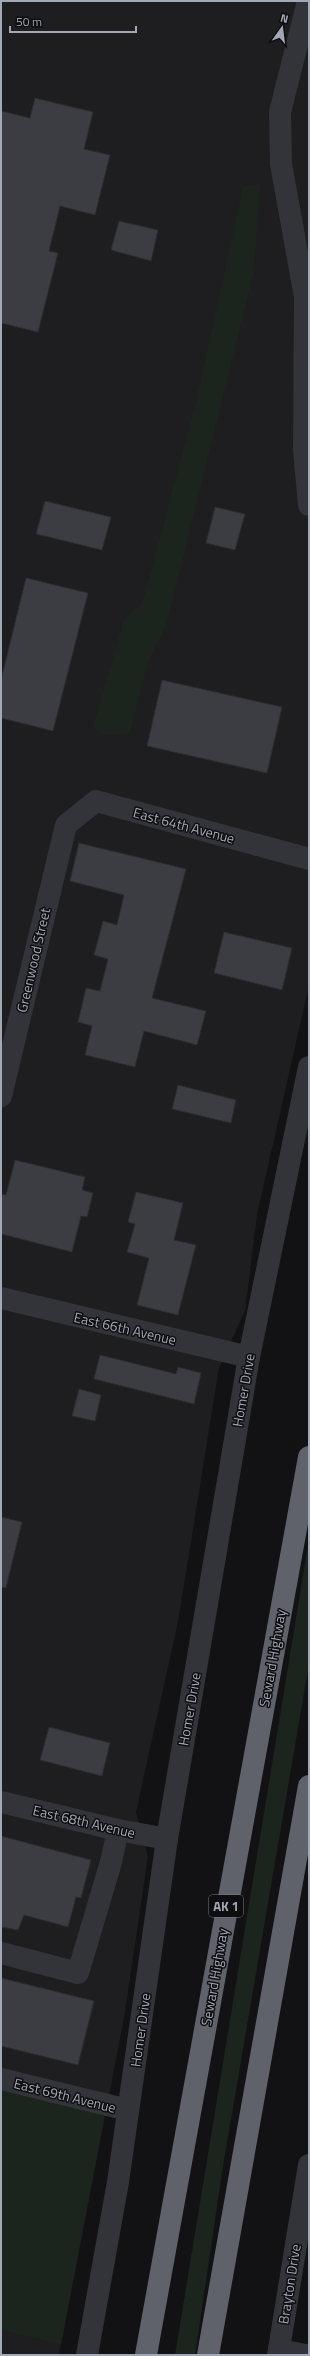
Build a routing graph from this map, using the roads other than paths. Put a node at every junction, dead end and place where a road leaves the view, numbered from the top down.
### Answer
1 (308, 1) edge
2 (309, 505) edge
3 (66, 824) joint
4 (309, 859) edge
5 (309, 1067) edge
6 (1, 1096) edge
7 (1, 1298) edge
8 (249, 1357) junction
9 (309, 1457) edge
10 (309, 1786) edge
11 (1, 1802) edge
12 (118, 1830) junction
13 (167, 1839) junction
14 (1, 1954) edge
15 (1, 2079) edge
16 (128, 2110) junction
17 (309, 2165) edge
18 (278, 2352) edge
19 (87, 2355) edge
20 (146, 2355) edge
21 (208, 2355) edge
22 (306, 2355) edge

1 - 2 street
3 - 4 street, East 64th Avenue
3 - 6 street, Greenwood Street
5 - 8 street, Homer Drive
7 - 8 street, East 66th Avenue
8 - 13 street, Homer Drive
9 - 20 highway, Seward Highway / AK 1
10 - 21 highway
11 - 12 street, East 68th Avenue
12 - 13 street, East 68th Avenue
12 - 14 street
13 - 16 street, Homer Drive
15 - 16 street, East 69th Avenue
16 - 19 street, Homer Drive
17 - 18 street, Brayton Drive
18 - 22 street

